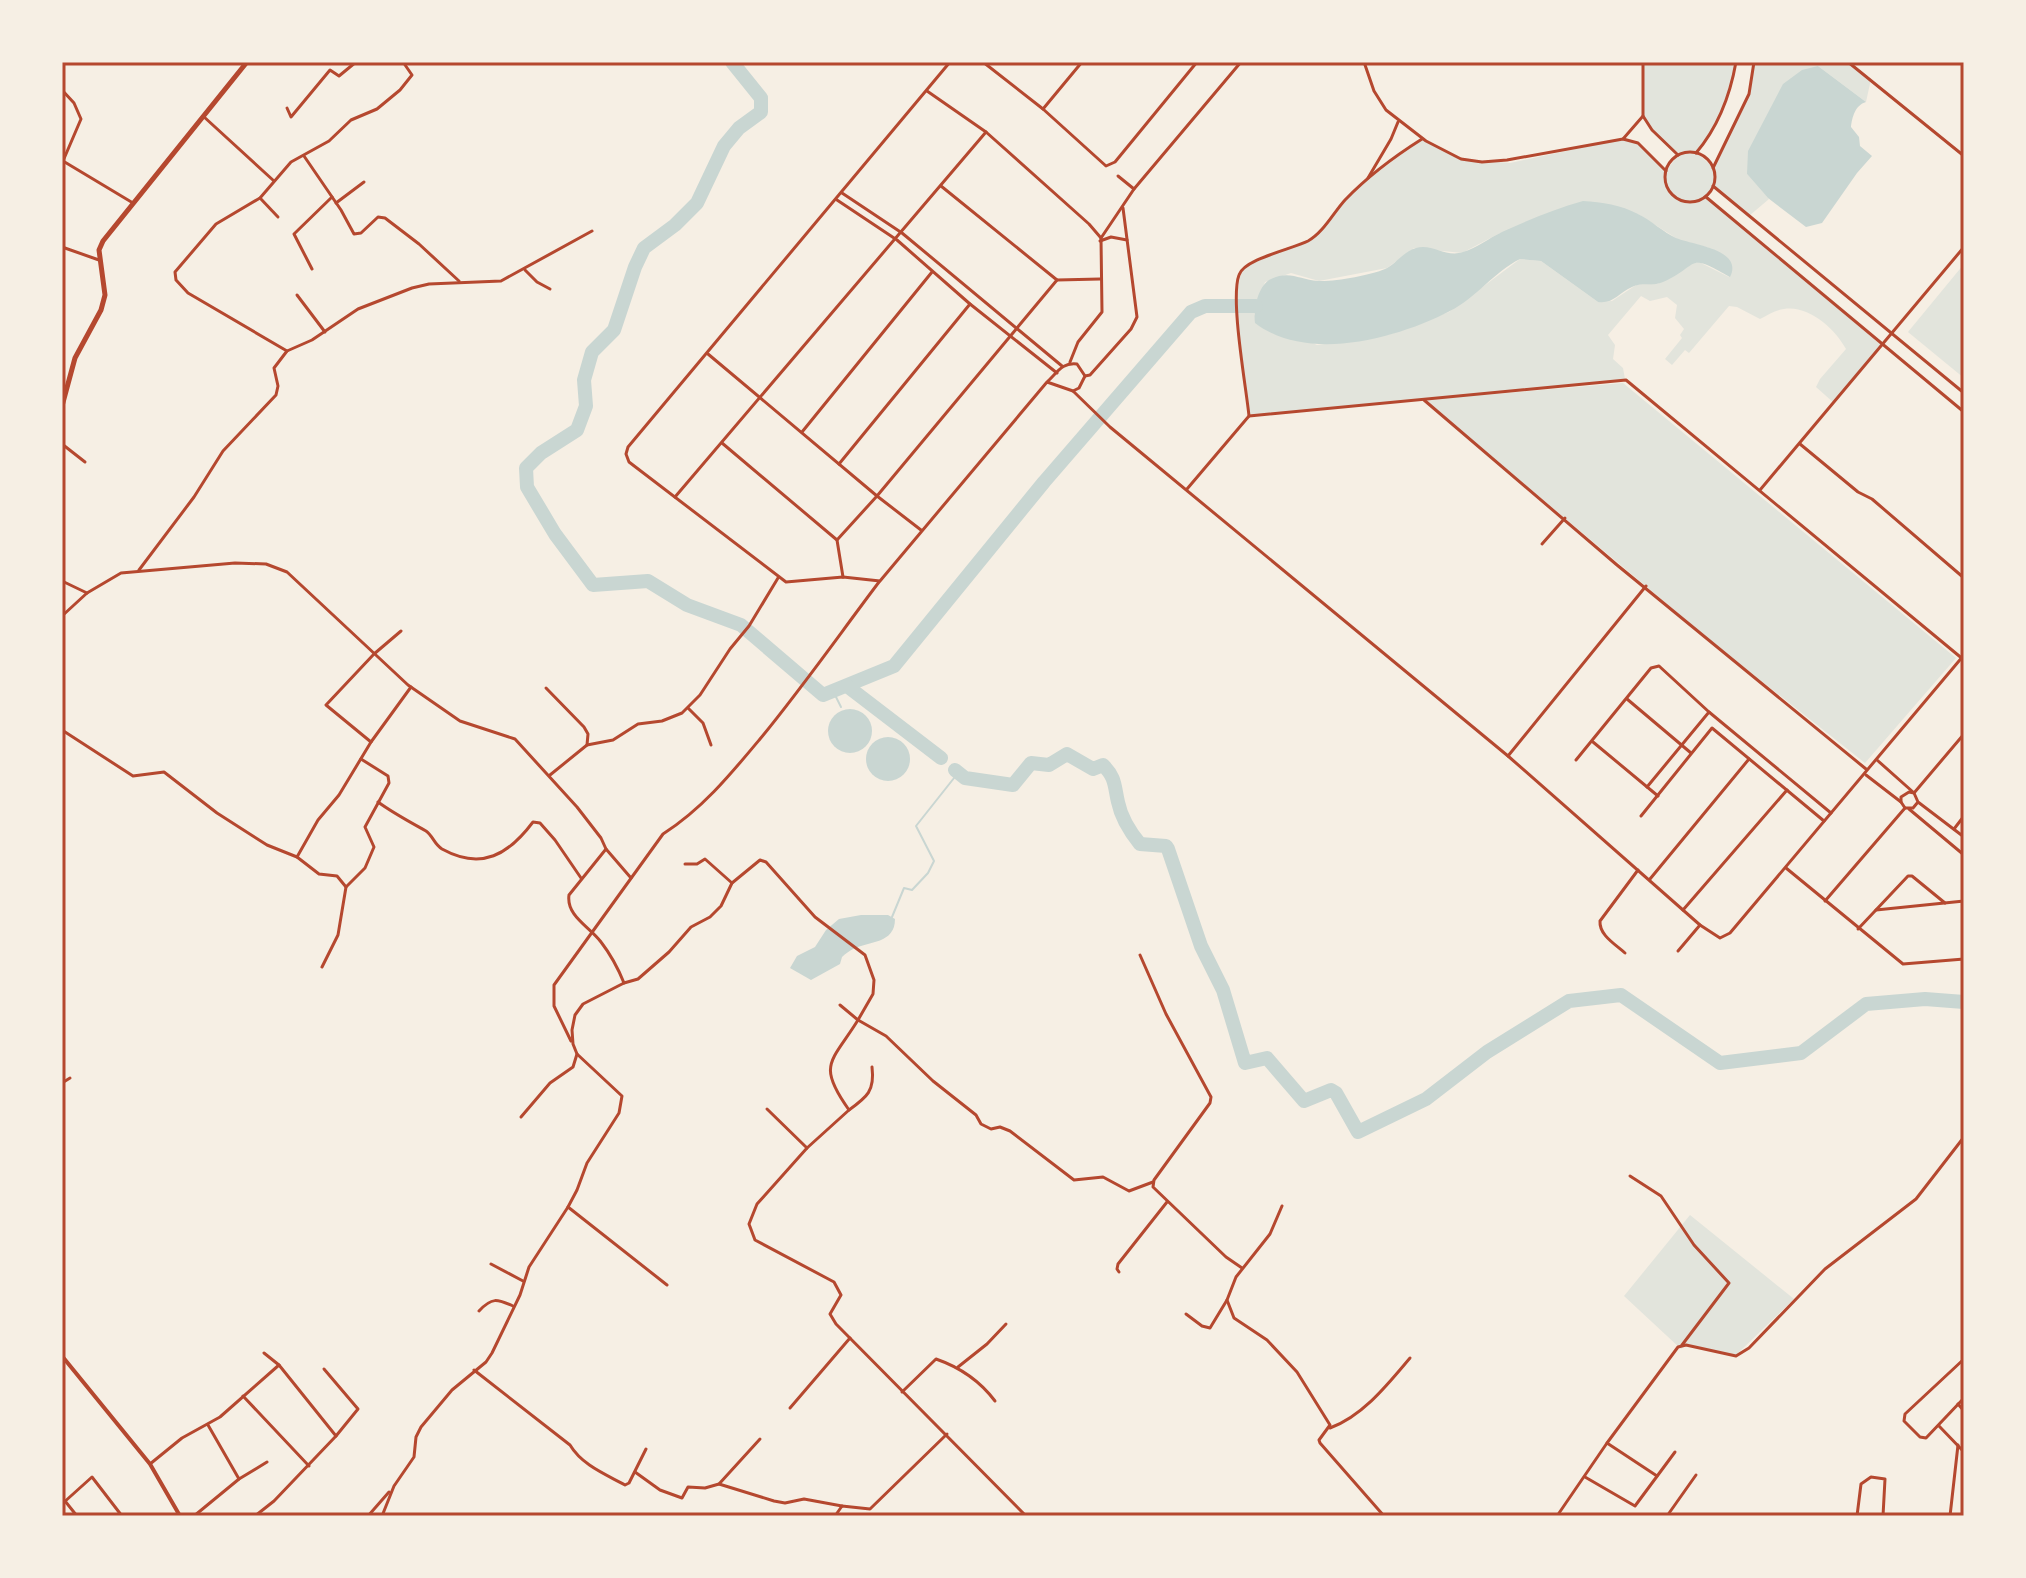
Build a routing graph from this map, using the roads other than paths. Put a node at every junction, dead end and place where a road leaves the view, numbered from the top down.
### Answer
1 (247, 62) edge
2 (356, 62) edge
3 (403, 62) edge
4 (950, 62) edge
5 (983, 62) edge
6 (1082, 62) edge
7 (1197, 62) edge
8 (1241, 62) edge
9 (1364, 62) edge
10 (1643, 62) edge
11 (1736, 62) edge
12 (1754, 62) edge
13 (1848, 62) edge
14 (62, 90) edge
15 (927, 91) junction
16 (287, 108) dead end
17 (1043, 109) junction
18 (202, 116) junction
19 (1643, 116) junction
20 (1398, 122) junction
21 (986, 132) junction
22 (1422, 139) junction
23 (1623, 139) junction
24 (1696, 153) junction
25 (1678, 155) junction
26 (304, 156) junction
27 (1964, 156) edge
28 (1713, 168) junction
29 (1666, 171) junction
30 (1118, 176) dead end
31 (274, 181) junction
32 (1366, 181) junction
33 (364, 182) dead end
34 (941, 186) junction
35 (1713, 186) junction
36 (1134, 189) junction
37 (842, 193) junction
38 (332, 197) junction
39 (1706, 197) junction
40 (260, 198) junction
41 (836, 200) junction
42 (133, 203) junction
43 (336, 203) junction
44 (1123, 208) junction
45 (278, 217) dead end
46 (592, 231) dead end
47 (902, 233) junction
48 (897, 240) junction
49 (1100, 240) junction
50 (1127, 240) junction
51 (62, 247) edge
52 (1964, 247) edge
53 (99, 260) junction
54 (312, 269) dead end
55 (525, 270) junction
56 (932, 272) junction
57 (1100, 279) junction
58 (1057, 280) junction
59 (461, 282) junction
60 (550, 289) dead end
61 (297, 295) dead end
62 (970, 304) junction
63 (1017, 329) junction
64 (325, 332) junction
65 (1891, 333) junction
66 (1011, 337) junction
67 (1881, 345) junction
68 (287, 351) junction
69 (708, 354) junction
70 (1069, 363) junction
71 (1062, 366) junction
72 (1057, 373) junction
73 (1085, 376) junction
74 (1047, 382) junction
75 (1073, 391) junction
76 (1964, 393) edge
77 (762, 398) junction
78 (1424, 400) junction
79 (62, 405) edge
80 (1964, 412) edge
81 (1249, 416) junction
82 (802, 432) junction
83 (722, 443) junction
84 (62, 444) edge
85 (1800, 444) junction
86 (85, 462) dead end
87 (839, 464) junction
88 (1187, 489) junction
89 (1760, 490) junction
90 (877, 496) junction
91 (675, 498) junction
92 (1565, 518) junction
93 (921, 530) junction
94 (837, 540) junction
95 (1542, 544) dead end
96 (138, 570) junction
97 (843, 577) junction
98 (778, 578) junction
99 (1964, 578) edge
100 (62, 581) edge
101 (880, 581) junction
102 (1646, 586) junction
103 (87, 593) junction
104 (62, 616) edge
105 (401, 631) dead end
106 (374, 654) junction
107 (1963, 658) edge
108 (411, 686) junction
109 (546, 688) dead end
110 (1627, 699) junction
111 (688, 707) junction
112 (1709, 712) junction
113 (62, 730) edge
114 (1964, 734) edge
115 (371, 742) junction
116 (1591, 742) junction
117 (587, 745) junction
118 (711, 745) dead end
119 (1682, 745) junction
120 (1691, 753) junction
121 (1508, 756) junction
122 (360, 759) junction
123 (1749, 759) junction
124 (1576, 760) dead end
125 (1877, 760) junction
126 (1778, 769) junction
127 (1866, 772) junction
128 (550, 775) junction
129 (1771, 777) junction
130 (1647, 787) junction
131 (1787, 790) junction
132 (1914, 793) junction
133 (1658, 796) junction
134 (378, 802) junction
135 (1901, 802) junction
136 (1918, 802) junction
137 (1907, 808) junction
138 (1831, 813) junction
139 (1641, 816) dead end
140 (1964, 816) edge
141 (1824, 821) junction
142 (1954, 829) junction
143 (1964, 837) edge
144 (606, 849) junction
145 (1964, 855) edge
146 (297, 857) junction
147 (685, 864) dead end
148 (1786, 868) junction
149 (1638, 870) junction
150 (631, 878) junction
151 (581, 879) junction
152 (1650, 880) junction
153 (732, 883) junction
154 (346, 887) junction
155 (1825, 901) junction
156 (1964, 901) edge
157 (1945, 903) junction
158 (1683, 910) junction
159 (1875, 910) junction
160 (1700, 925) junction
161 (1858, 929) junction
162 (591, 931) junction
163 (1678, 951) dead end
164 (1625, 953) dead end
165 (1140, 955) dead end
166 (1964, 959) edge
167 (322, 967) dead end
168 (624, 983) junction
169 (840, 1005) dead end
170 (858, 1020) junction
171 (573, 1044) junction
172 (577, 1054) junction
173 (872, 1067) dead end
174 (70, 1078) dead end
175 (62, 1083) edge
176 (767, 1109) dead end
177 (849, 1110) junction
178 (521, 1117) dead end
179 (1964, 1137) edge
180 (807, 1148) junction
181 (1630, 1176) dead end
182 (1153, 1182) junction
183 (1167, 1202) junction
184 (1282, 1206) dead end
185 (568, 1207) junction
186 (491, 1264) dead end
187 (1242, 1268) junction
188 (1119, 1272) dead end
189 (524, 1281) junction
190 (667, 1285) dead end
191 (1227, 1300) junction
192 (514, 1306) junction
193 (479, 1311) dead end
194 (1186, 1314) dead end
195 (1006, 1324) dead end
196 (850, 1337) junction
197 (1682, 1345) junction
198 (264, 1353) dead end
199 (62, 1356) edge
200 (1410, 1358) dead end
201 (1964, 1359) edge
202 (279, 1365) junction
203 (958, 1367) junction
204 (324, 1369) dead end
205 (474, 1370) junction
206 (902, 1392) junction
207 (243, 1396) junction
208 (1964, 1398) edge
209 (995, 1401) dead end
210 (1958, 1404) junction
211 (790, 1408) dead end
212 (1964, 1411) edge
213 (208, 1425) junction
214 (1938, 1425) junction
215 (1330, 1428) junction
216 (947, 1434) junction
217 (336, 1436) junction
218 (760, 1439) dead end
219 (1607, 1443) junction
220 (1958, 1445) junction
221 (646, 1449) dead end
222 (1675, 1452) dead end
223 (1964, 1452) edge
224 (267, 1462) dead end
225 (150, 1464) junction
226 (309, 1466) junction
227 (635, 1472) junction
228 (1696, 1475) dead end
229 (1584, 1476) junction
230 (1658, 1477) junction
231 (239, 1479) junction
232 (719, 1484) junction
233 (394, 1486) junction
234 (63, 1502) edge
235 (842, 1506) junction
236 (77, 1516) edge
237 (122, 1516) edge
238 (180, 1516) edge
239 (194, 1516) edge
240 (255, 1516) edge
241 (368, 1516) edge
242 (382, 1516) edge
243 (835, 1516) edge
244 (1026, 1516) edge
245 (1384, 1516) edge
246 (1557, 1516) edge
247 (1667, 1516) edge
248 (1857, 1516) edge
249 (1883, 1516) edge
250 (1950, 1516) edge

1 - 18 main road
2 - 16 street
3 - 26 street
4 - 15 street
5 - 17 street
6 - 17 street
7 - 17 street
8 - 36 street
9 - 20 street
10 - 19 street
11 - 24 street
12 - 28 street
13 - 27 street
14 - 42 street
15 - 21 street
15 - 37 street
18 - 31 street
18 - 42 main road
19 - 23 street
19 - 25 street
20 - 22 street
20 - 32 street
21 - 34 street
21 - 49 street
22 - 23 street
22 - 32 street
23 - 29 street
24 - 25 street
24 - 28 street
25 - 29 street
26 - 31 street
26 - 38 street
28 - 35 street
29 - 39 street
30 - 36 street
31 - 40 street
32 - 81 street
33 - 43 street
34 - 47 street
34 - 58 street
35 - 39 street
35 - 65 street
36 - 44 street
37 - 41 street
37 - 47 street
38 - 43 street
38 - 54 street
39 - 67 street
40 - 45 street
40 - 68 street
41 - 48 street
41 - 69 street
42 - 53 main road
43 - 59 street
44 - 49 street
44 - 50 street
46 - 55 street
47 - 48 street
47 - 63 street
48 - 56 street
48 - 77 street
49 - 50 street
49 - 57 street
50 - 73 street
51 - 53 street
52 - 65 street
53 - 79 main road
55 - 59 street
55 - 60 street
56 - 62 street
56 - 82 street
57 - 58 street
57 - 70 street
58 - 63 street
59 - 64 street
61 - 64 street
62 - 66 street
62 - 87 street
63 - 66 street
63 - 71 street
64 - 68 street
65 - 67 street
65 - 76 street
66 - 72 street
66 - 90 street
67 - 80 street
67 - 85 street
68 - 96 street
69 - 77 street
69 - 91 street
70 - 71 street
70 - 73 street
71 - 72 street
72 - 74 street
73 - 75 street
74 - 75 street
74 - 93 street
75 - 88 street
77 - 82 street
77 - 83 street
78 - 81 street
78 - 89 street
78 - 92 street
81 - 88 street
82 - 87 street
83 - 91 street
83 - 94 street
84 - 86 street
85 - 89 street
85 - 99 street
87 - 90 street
88 - 121 street
89 - 107 street
90 - 93 street
90 - 94 street
91 - 98 street
92 - 95 street
92 - 102 street
93 - 101 street
94 - 97 street
96 - 103 street
96 - 106 street
97 - 98 street
97 - 101 street
98 - 111 street
100 - 103 street
101 - 150 street
102 - 121 street
102 - 127 street
103 - 104 street
105 - 106 street
106 - 108 street
106 - 115 street
107 - 125 street
108 - 115 street
108 - 128 street
109 - 117 street
110 - 112 street
110 - 116 street
110 - 119 street
111 - 117 street
111 - 118 street
112 - 119 street
112 - 126 street
113 - 146 street
114 - 132 street
115 - 122 street
116 - 124 street
116 - 130 street
117 - 128 street
119 - 120 street
119 - 130 street
120 - 123 street
120 - 133 street
121 - 149 street
122 - 134 street
122 - 146 street
123 - 129 street
123 - 152 street
125 - 127 street
125 - 132 street
126 - 129 street
126 - 138 street
127 - 135 street
127 - 138 street
128 - 144 street
129 - 131 street
130 - 133 street
131 - 141 street
131 - 158 street
132 - 135 street
132 - 136 street
133 - 139 street
134 - 151 street
134 - 154 street
135 - 137 street
136 - 137 street
136 - 142 street
137 - 145 street
137 - 155 street
138 - 141 street
140 - 142 street
141 - 148 street
142 - 143 street
144 - 150 street
144 - 151 street
146 - 154 street
147 - 153 street
148 - 155 street
148 - 160 street
149 - 152 street
149 - 164 street
150 - 162 street
151 - 162 street
152 - 158 street
153 - 168 street
153 - 170 street
154 - 167 street
155 - 161 street
156 - 157 street
157 - 159 street
157 - 159 street
158 - 160 street
159 - 161 street
160 - 163 street
161 - 166 street
162 - 168 street
162 - 171 street
165 - 182 street
168 - 171 street
169 - 170 street
170 - 177 street
170 - 182 street
171 - 172 street
172 - 178 street
172 - 185 street
173 - 177 street
174 - 175 street
176 - 180 street
177 - 180 street
179 - 197 street
180 - 196 street
181 - 197 street
182 - 183 street
183 - 187 street
183 - 188 street
184 - 187 street
185 - 189 street
185 - 190 street
186 - 189 street
187 - 191 street
189 - 192 street
191 - 194 street
191 - 215 street
192 - 193 street
192 - 205 street
195 - 203 street
196 - 206 street
196 - 211 street
197 - 219 street
198 - 202 street
199 - 225 street
200 - 215 street
201 - 214 street
202 - 207 street
202 - 217 street
203 - 206 street
203 - 209 street
204 - 217 street
205 - 227 street
205 - 233 street
206 - 216 street
207 - 213 street
207 - 226 street
208 - 210 street
210 - 212 street
210 - 214 street
213 - 225 street
213 - 231 street
214 - 220 street
215 - 245 street
216 - 235 street
216 - 244 street
217 - 226 street
218 - 232 street
219 - 229 street
219 - 230 street
220 - 223 street
220 - 250 street
221 - 227 street
222 - 230 street
224 - 231 street
225 - 238 street
226 - 240 street
227 - 232 street
228 - 247 street
229 - 230 street
229 - 246 street
231 - 239 street
232 - 235 street
233 - 241 street
233 - 242 street
234 - 236 street
234 - 237 street
235 - 243 street
248 - 249 street

